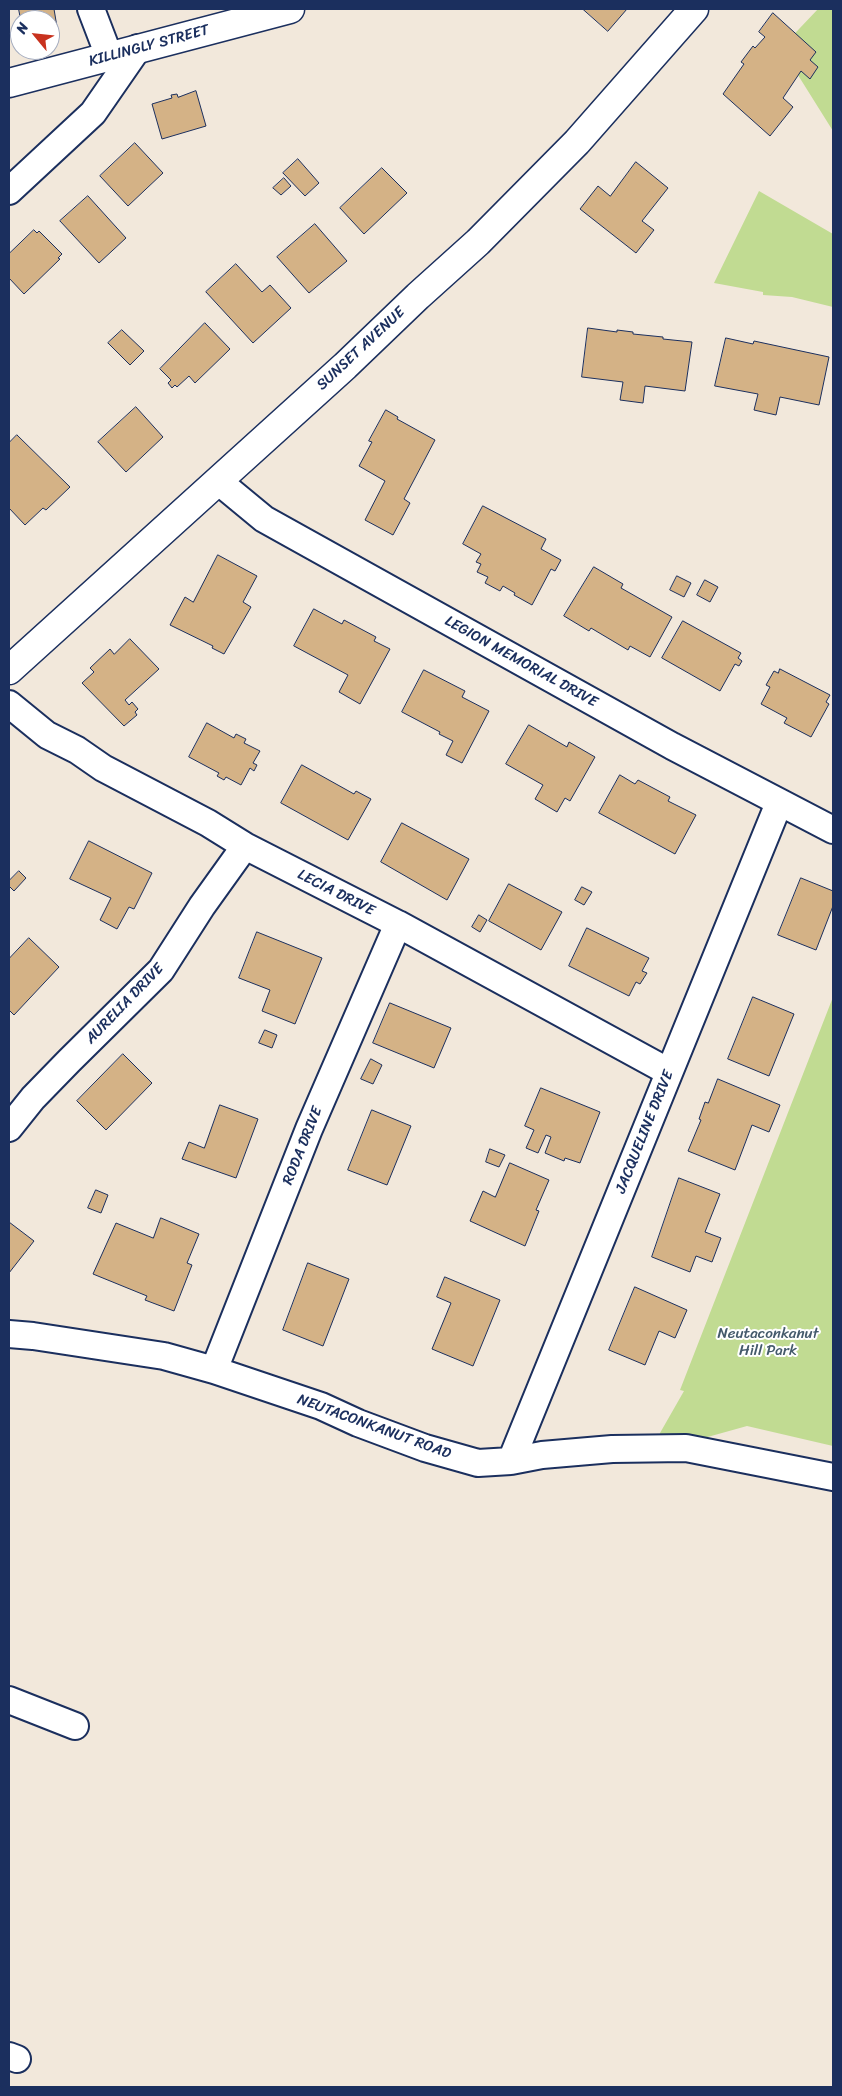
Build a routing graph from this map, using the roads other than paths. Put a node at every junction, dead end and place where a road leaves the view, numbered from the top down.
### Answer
1 (91, 9) edge
2 (290, 9) edge
3 (694, 9) edge
4 (138, 48) junction
5 (110, 56) junction
6 (9, 82) edge
7 (9, 191) edge
8 (218, 481) junction
9 (9, 670) edge
10 (9, 704) edge
11 (779, 803) junction
12 (833, 830) edge
13 (244, 846) junction
14 (398, 924) junction
15 (669, 1072) junction
16 (9, 1128) edge
17 (9, 1334) edge
18 (214, 1370) junction
19 (511, 1461) junction
20 (833, 1477) edge
21 (9, 1700) edge
22 (75, 1726) dead end

1 - 5 street
2 - 4 main road, KILLINGLY STREET
3 - 8 main road, SUNSET AVENUE
4 - 5 main road, KILLINGLY STREET
4 - 7 street
5 - 6 main road, KILLINGLY STREET
8 - 9 main road, SUNSET AVENUE
8 - 11 street, LEGION MEMORIAL DRIVE
10 - 13 street, LECIA DRIVE
11 - 12 street, LEGION MEMORIAL DRIVE
11 - 15 street, JACQUELINE DRIVE
13 - 14 street, LECIA DRIVE
13 - 16 street, AURELIA DRIVE
14 - 15 street, LECIA DRIVE
14 - 18 street, RODA DRIVE
15 - 19 street, JACQUELINE DRIVE
17 - 18 street, NEUTACONKANUT ROAD
18 - 19 street, NEUTACONKANUT ROAD
19 - 20 street, NEUTACONKANUT ROAD
21 - 22 street

